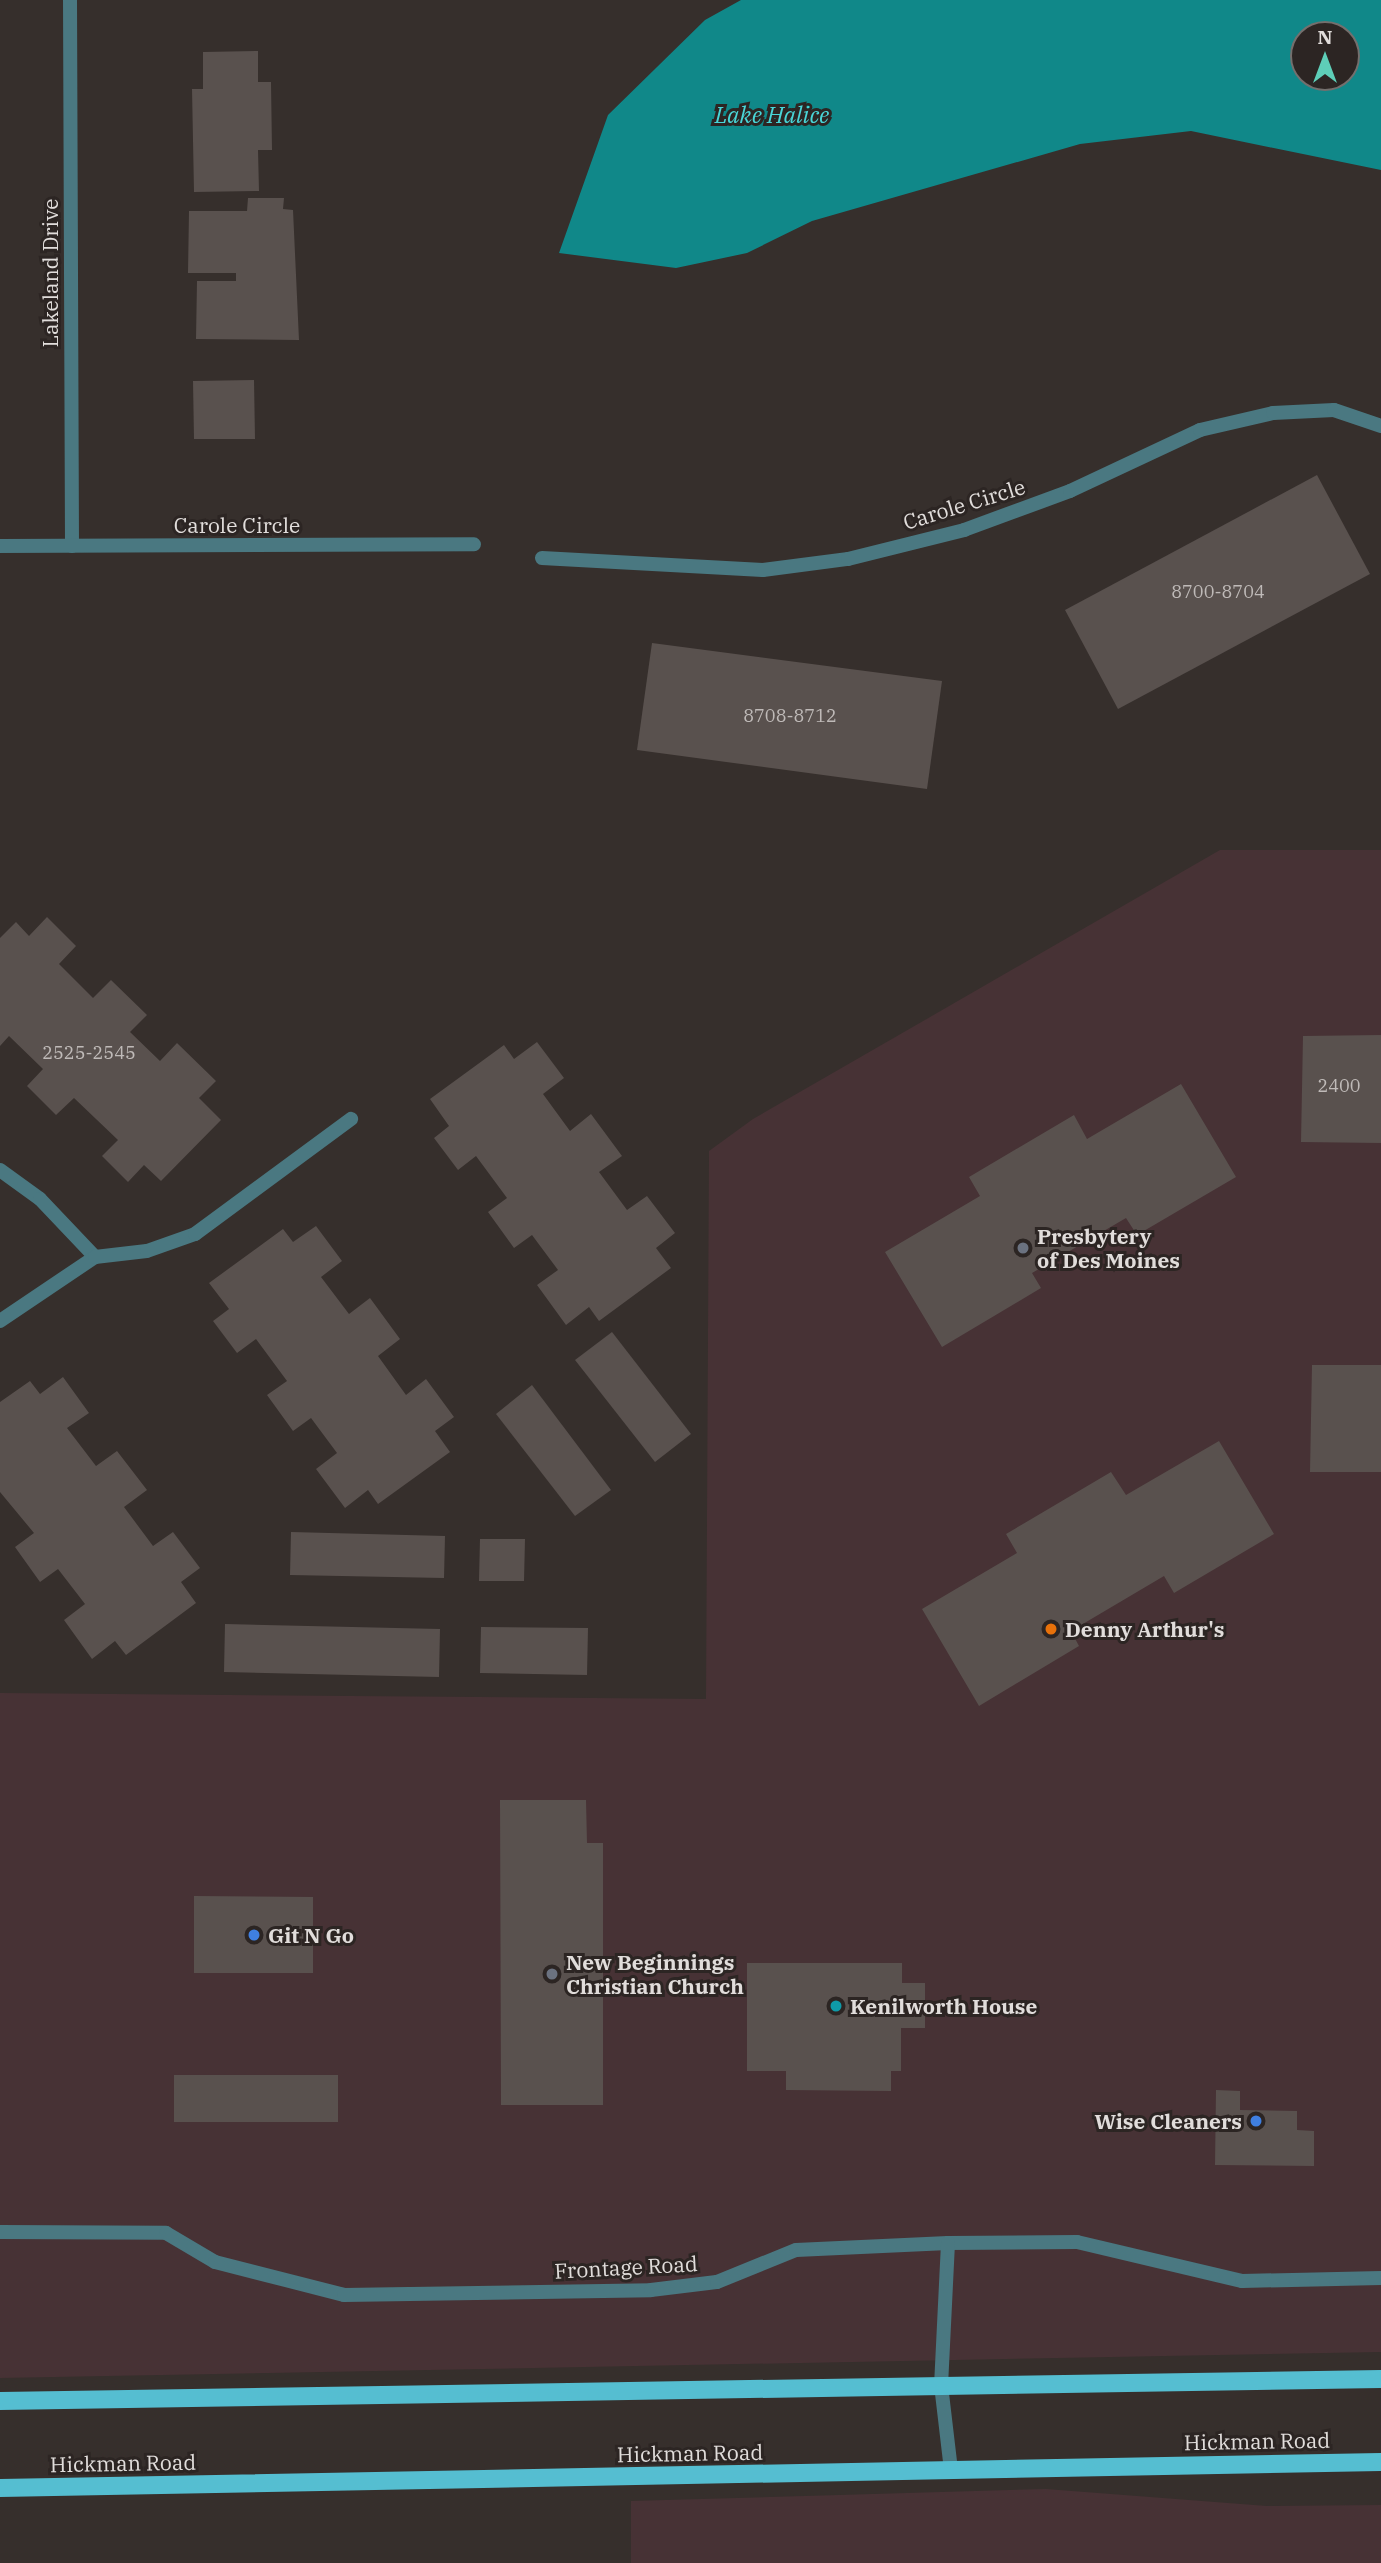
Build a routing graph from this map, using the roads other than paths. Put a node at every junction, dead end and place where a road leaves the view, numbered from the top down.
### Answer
1 (70, 0) edge
2 (1381, 426) edge
3 (474, 544) dead end
4 (0, 546) edge
5 (72, 546) junction
6 (541, 558) dead end
7 (351, 1119) dead end
8 (0, 1170) edge
9 (95, 1257) junction
10 (0, 1321) edge
11 (0, 2232) edge
12 (948, 2243) junction
13 (1381, 2278) edge
14 (1381, 2379) edge
15 (941, 2385) junction
16 (0, 2401) edge
17 (1381, 2462) edge
18 (951, 2470) junction
19 (0, 2488) edge

1 - 5 street, Lakeland Drive
2 - 6 street, Carole Circle
3 - 5 street, Carole Circle
4 - 5 street, Carole Circle
7 - 9 street
8 - 9 street
9 - 10 street
11 - 12 street, Frontage Road
12 - 13 street, Frontage Road
12 - 15 street
14 - 15 main road
15 - 16 main road
15 - 18 street
17 - 18 main road, Hickman Road
18 - 19 main road, Hickman Road

